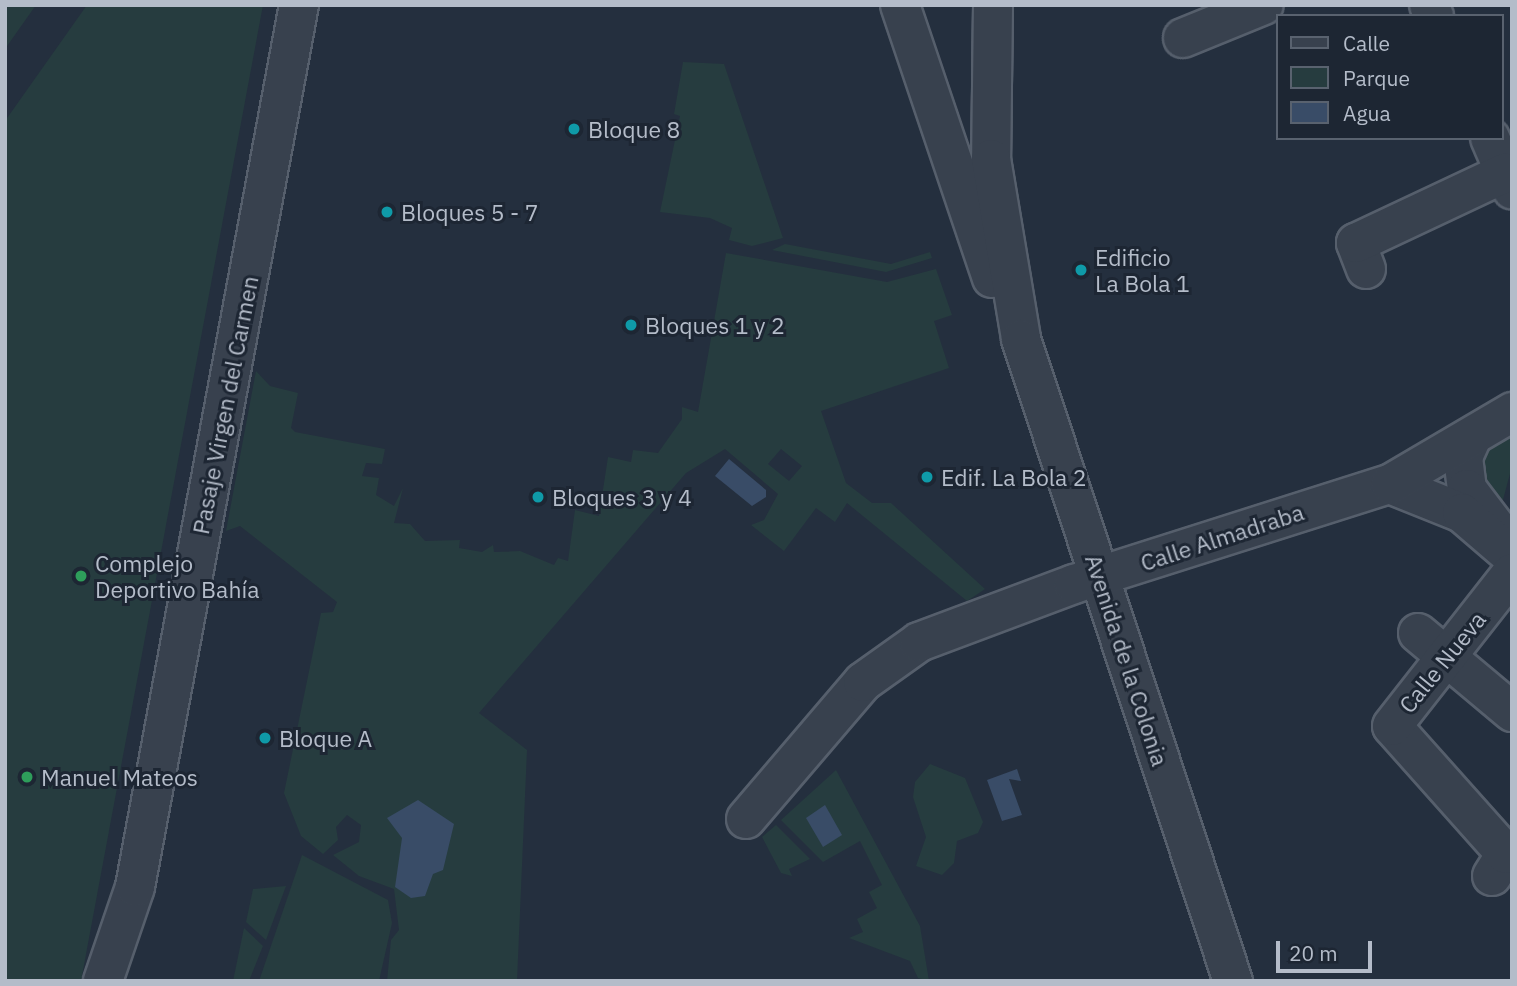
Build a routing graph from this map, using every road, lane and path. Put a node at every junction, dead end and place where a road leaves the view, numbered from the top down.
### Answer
1 (299, 5) edge
2 (900, 5) edge
3 (993, 5) edge
4 (1264, 5) edge
5 (1183, 38) dead end
6 (1503, 158) edge
7 (1354, 245) dead end
8 (1021, 339) junction
9 (1512, 412) edge
10 (1472, 437) junction
11 (1404, 476) junction
12 (1479, 511) junction
13 (1512, 542) edge
14 (1512, 556) edge
15 (1512, 573) edge
16 (1099, 576) junction
17 (1418, 633) dead end
18 (1446, 658) junction
19 (1512, 712) edge
20 (746, 819) dead end
21 (1492, 876) dead end
22 (135, 887) junction
23 (103, 981) edge
24 (129, 981) edge
25 (1233, 981) edge

1 - 22 street, Pasaje Virgen del Carmen
2 - 8 street, Avenida de la Colonia
3 - 8 street, Avenida de la Colonia
4 - 5 street
6 - 7 street
8 - 16 street, Avenida de la Colonia
9 - 10 street, Calle Almadraba
10 - 11 street, Calle Almadraba
10 - 12 street
11 - 12 street
11 - 14 street
11 - 16 street, Calle Almadraba
12 - 13 street
15 - 18 street, Calle Nueva
16 - 20 street, Calle Almadraba
16 - 25 street, Avenida de la Colonia
17 - 18 street
18 - 19 street
18 - 21 street, Calle Nueva
22 - 23 street, Pasaje Virgen del Carmen
22 - 24 street, Pasaje Virgen del Carmen

